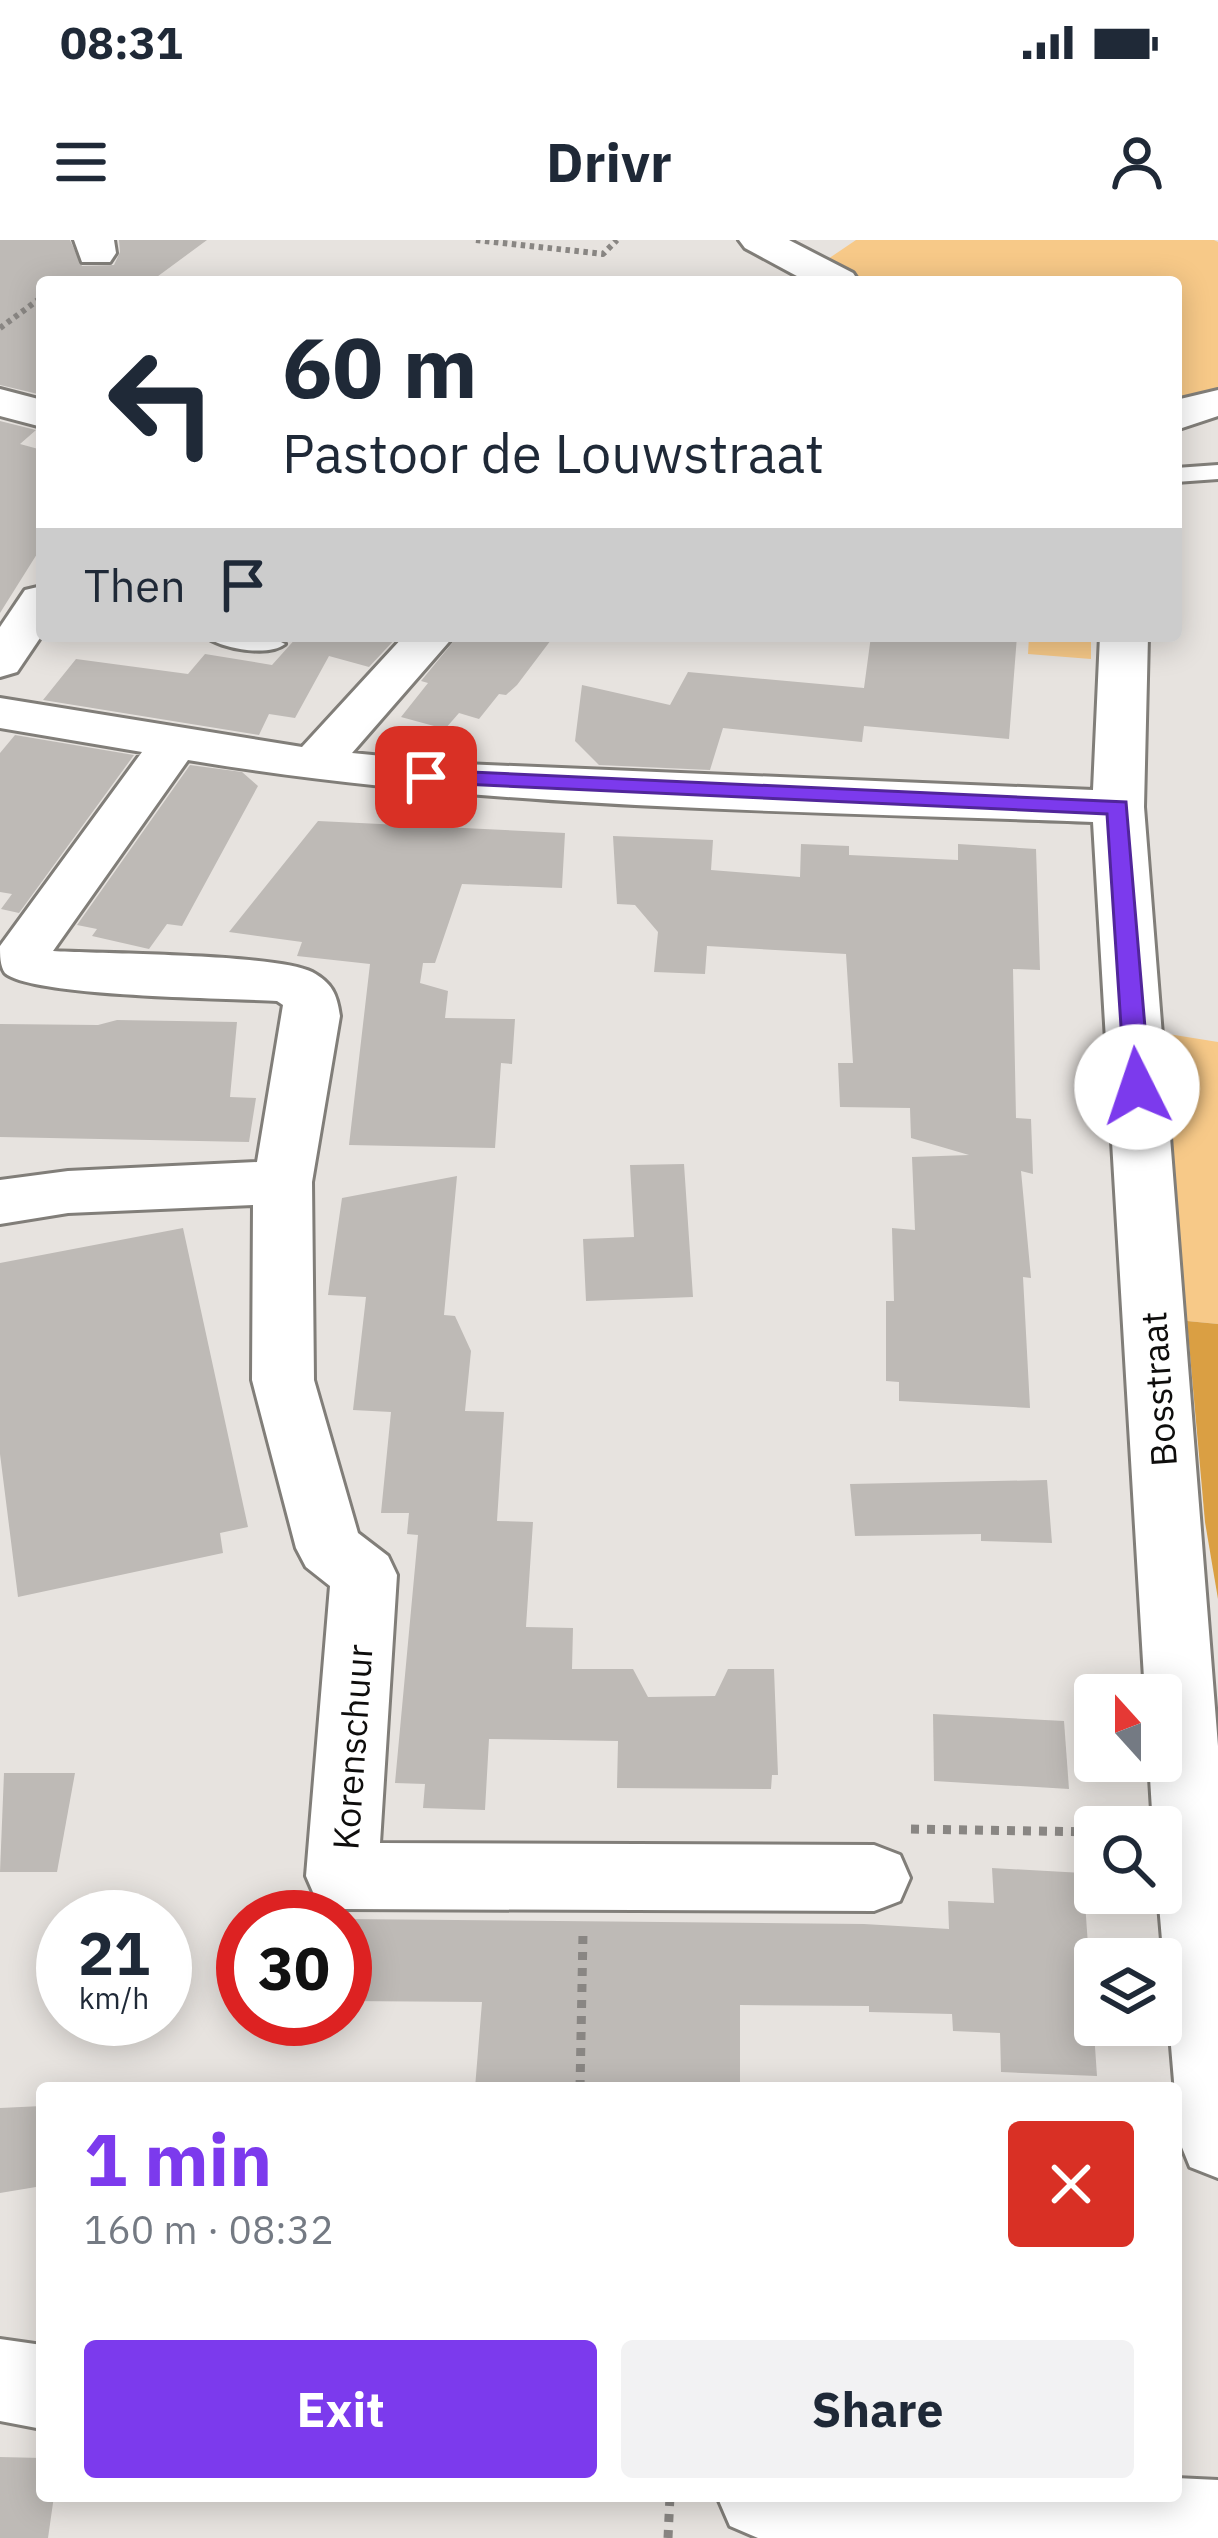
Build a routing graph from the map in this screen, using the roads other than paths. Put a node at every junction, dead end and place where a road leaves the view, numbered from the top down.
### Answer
1 (756, 251) edge
2 (823, 276) edge
3 (0, 402) edge
4 (1218, 404) edge
5 (36, 412) edge
6 (1182, 414) edge
7 (1218, 472) edge
8 (1182, 475) edge
9 (30, 606) edge
10 (258, 642) edge
11 (425, 642) edge
12 (1124, 642) edge
13 (272, 644) dead end
14 (0, 662) edge
15 (0, 713) edge
16 (174, 743) junction
17 (314, 766) junction
18 (1118, 807) junction
19 (283, 1182) junction
20 (0, 1202) edge
21 (874, 1878) road end
22 (1218, 2140) edge
23 (0, 2380) edge
24 (36, 2386) edge
25 (862, 2502) edge
26 (1218, 2523) edge

1 - 2 street
3 - 5 street
4 - 6 street
7 - 8 lane
9 - 14 street
10 - 13 lane
11 - 17 street
12 - 18 street, Bosstraat
15 - 16 street
16 - 17 street
16 - 19 street, Korenschuur
17 - 18 street
18 - 22 street, Bosstraat
19 - 20 street
19 - 21 street, Korenschuur
23 - 24 street
25 - 26 street

